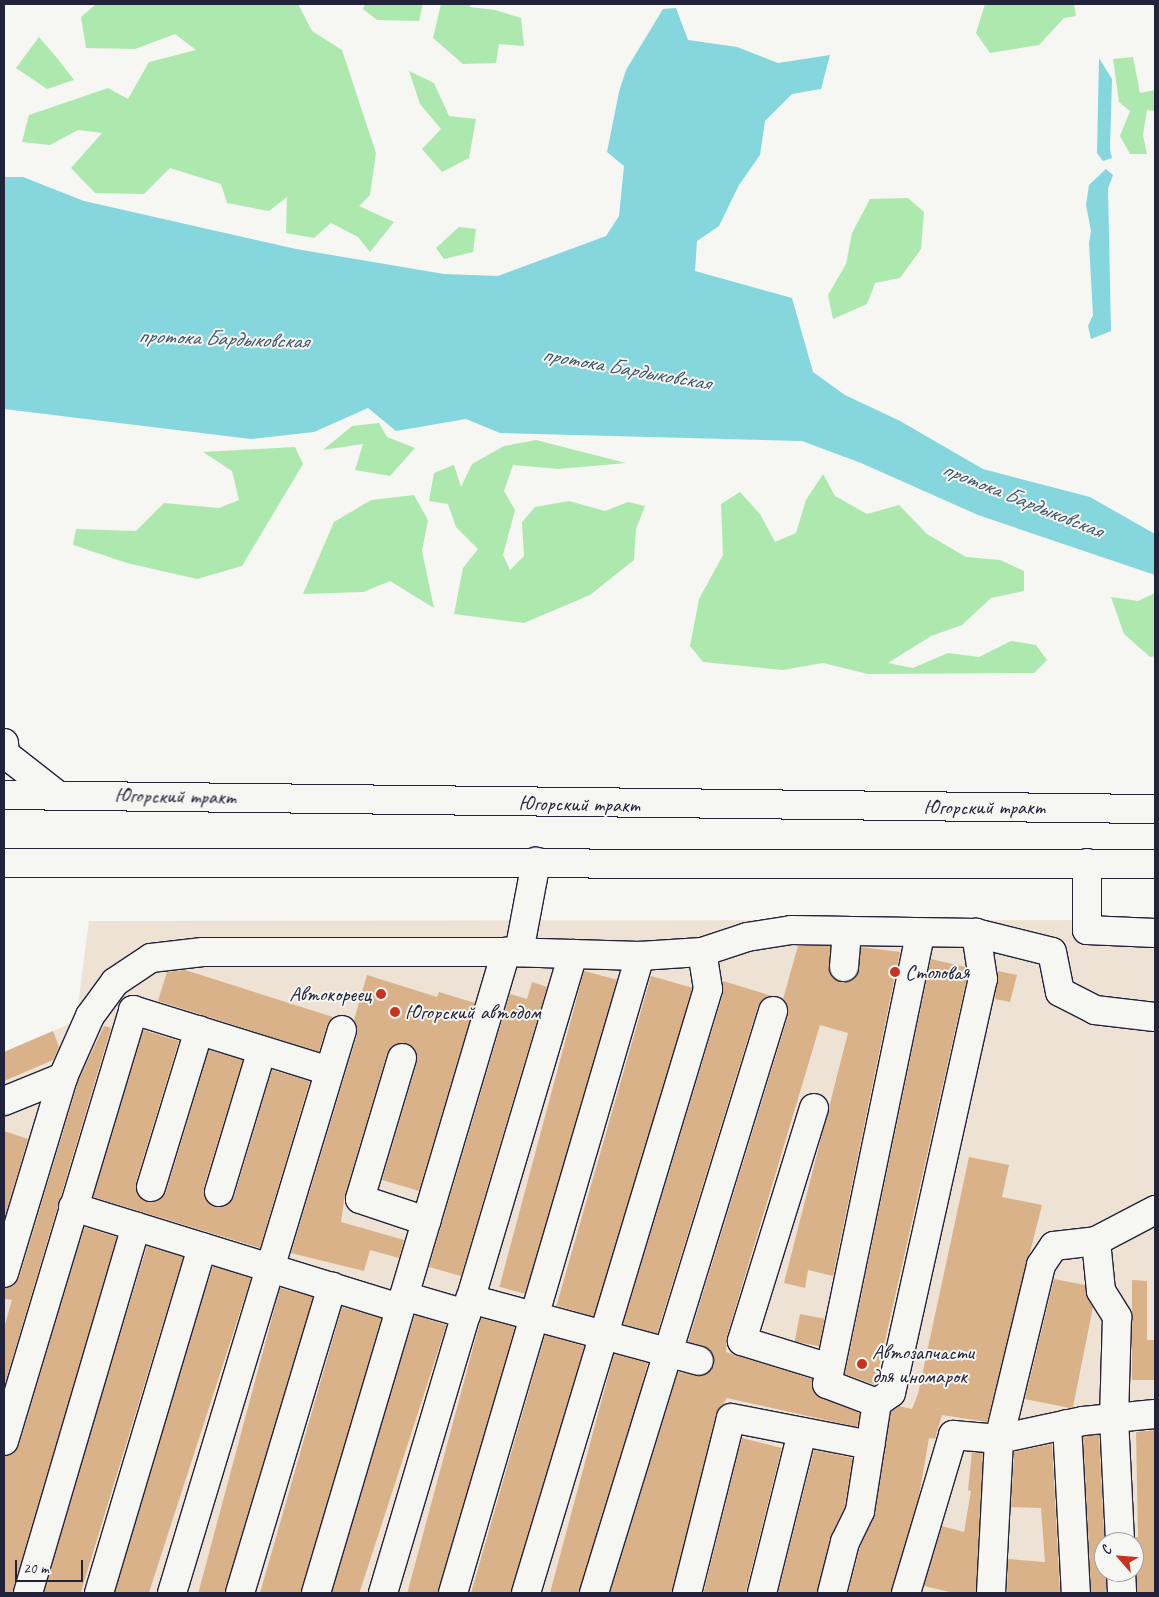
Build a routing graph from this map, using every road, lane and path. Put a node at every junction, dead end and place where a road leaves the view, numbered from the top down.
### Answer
1 (4, 744) edge
2 (56, 794) junction
3 (4, 795) edge
4 (1155, 809) edge
5 (536, 862) junction
6 (4, 863) edge
7 (1087, 863) junction
8 (1155, 864) edge
9 (847, 932) junction
10 (920, 932) junction
11 (976, 933) junction
12 (1155, 933) edge
13 (513, 952) junction
14 (702, 952) junction
15 (573, 954) junction
16 (640, 956) junction
17 (844, 967) dead end
18 (773, 1011) dead end
19 (1155, 1018) edge
20 (199, 1030) junction
21 (342, 1030) dead end
22 (262, 1050) junction
23 (402, 1058) dead end
24 (329, 1071) junction
25 (63, 1077) junction
26 (4, 1101) edge
27 (814, 1108) dead end
28 (150, 1187) dead end
29 (219, 1192) dead end
30 (73, 1208) junction
31 (1155, 1210) edge
32 (426, 1221) junction
33 (136, 1227) junction
34 (1096, 1241) junction
35 (202, 1247) junction
36 (270, 1268) junction
37 (4, 1273) edge
38 (332, 1287) junction
39 (402, 1302) junction
40 (468, 1307) junction
41 (534, 1317) junction
42 (602, 1335) junction
43 (666, 1352) junction
44 (699, 1361) dead end
45 (830, 1368) junction
46 (877, 1403) junction
47 (1155, 1414) edge
48 (1114, 1418) junction
49 (1067, 1424) junction
50 (802, 1432) junction
51 (1000, 1439) junction
52 (4, 1441) edge
53 (870, 1445) junction
54 (1120, 1532) edge
55 (28, 1593) edge
56 (99, 1593) edge
57 (172, 1593) edge
58 (240, 1593) edge
59 (316, 1593) edge
60 (383, 1593) edge
61 (453, 1593) edge
62 (526, 1593) edge
63 (594, 1593) edge
64 (687, 1593) edge
65 (762, 1593) edge
66 (832, 1593) edge
67 (906, 1593) edge
68 (991, 1593) edge
69 (1076, 1593) edge

1 - 2 main road
2 - 3 main road, Югорский тракт
2 - 4 main road, Югорский тракт
5 - 6 main road
5 - 7 main road
5 - 13 main road
7 - 8 main road
7 - 12 main road
9 - 10 main road
9 - 14 main road
9 - 17 main road
10 - 11 main road
10 - 45 main road
11 - 19 main road
11 - 46 main road
13 - 15 main road
13 - 25 main road
13 - 32 main road
14 - 16 main road
14 - 42 main road
15 - 16 main road
15 - 40 main road
16 - 41 main road
18 - 43 main road
20 - 22 main road
20 - 28 main road
20 - 30 main road
21 - 24 main road
22 - 24 main road
22 - 29 main road
23 - 32 main road
24 - 36 main road
25 - 26 main road
25 - 37 main road
27 - 45 main road
30 - 33 main road
30 - 52 main road
31 - 34 main road
32 - 39 main road
33 - 35 main road
33 - 55 main road
34 - 48 main road
34 - 51 main road
35 - 36 main road
35 - 56 main road
36 - 38 main road
36 - 57 main road
38 - 39 main road
38 - 58 main road
39 - 40 main road
39 - 59 main road
40 - 41 main road
40 - 60 main road
41 - 42 main road
41 - 61 main road
42 - 43 main road
42 - 62 main road
43 - 44 main road
43 - 63 main road
45 - 46 main road
46 - 53 main road
47 - 48 main road
48 - 49 main road
48 - 54 main road
49 - 51 main road
49 - 69 main road
50 - 53 main road
50 - 64 main road
50 - 65 main road
51 - 67 main road
51 - 68 main road
53 - 66 main road

